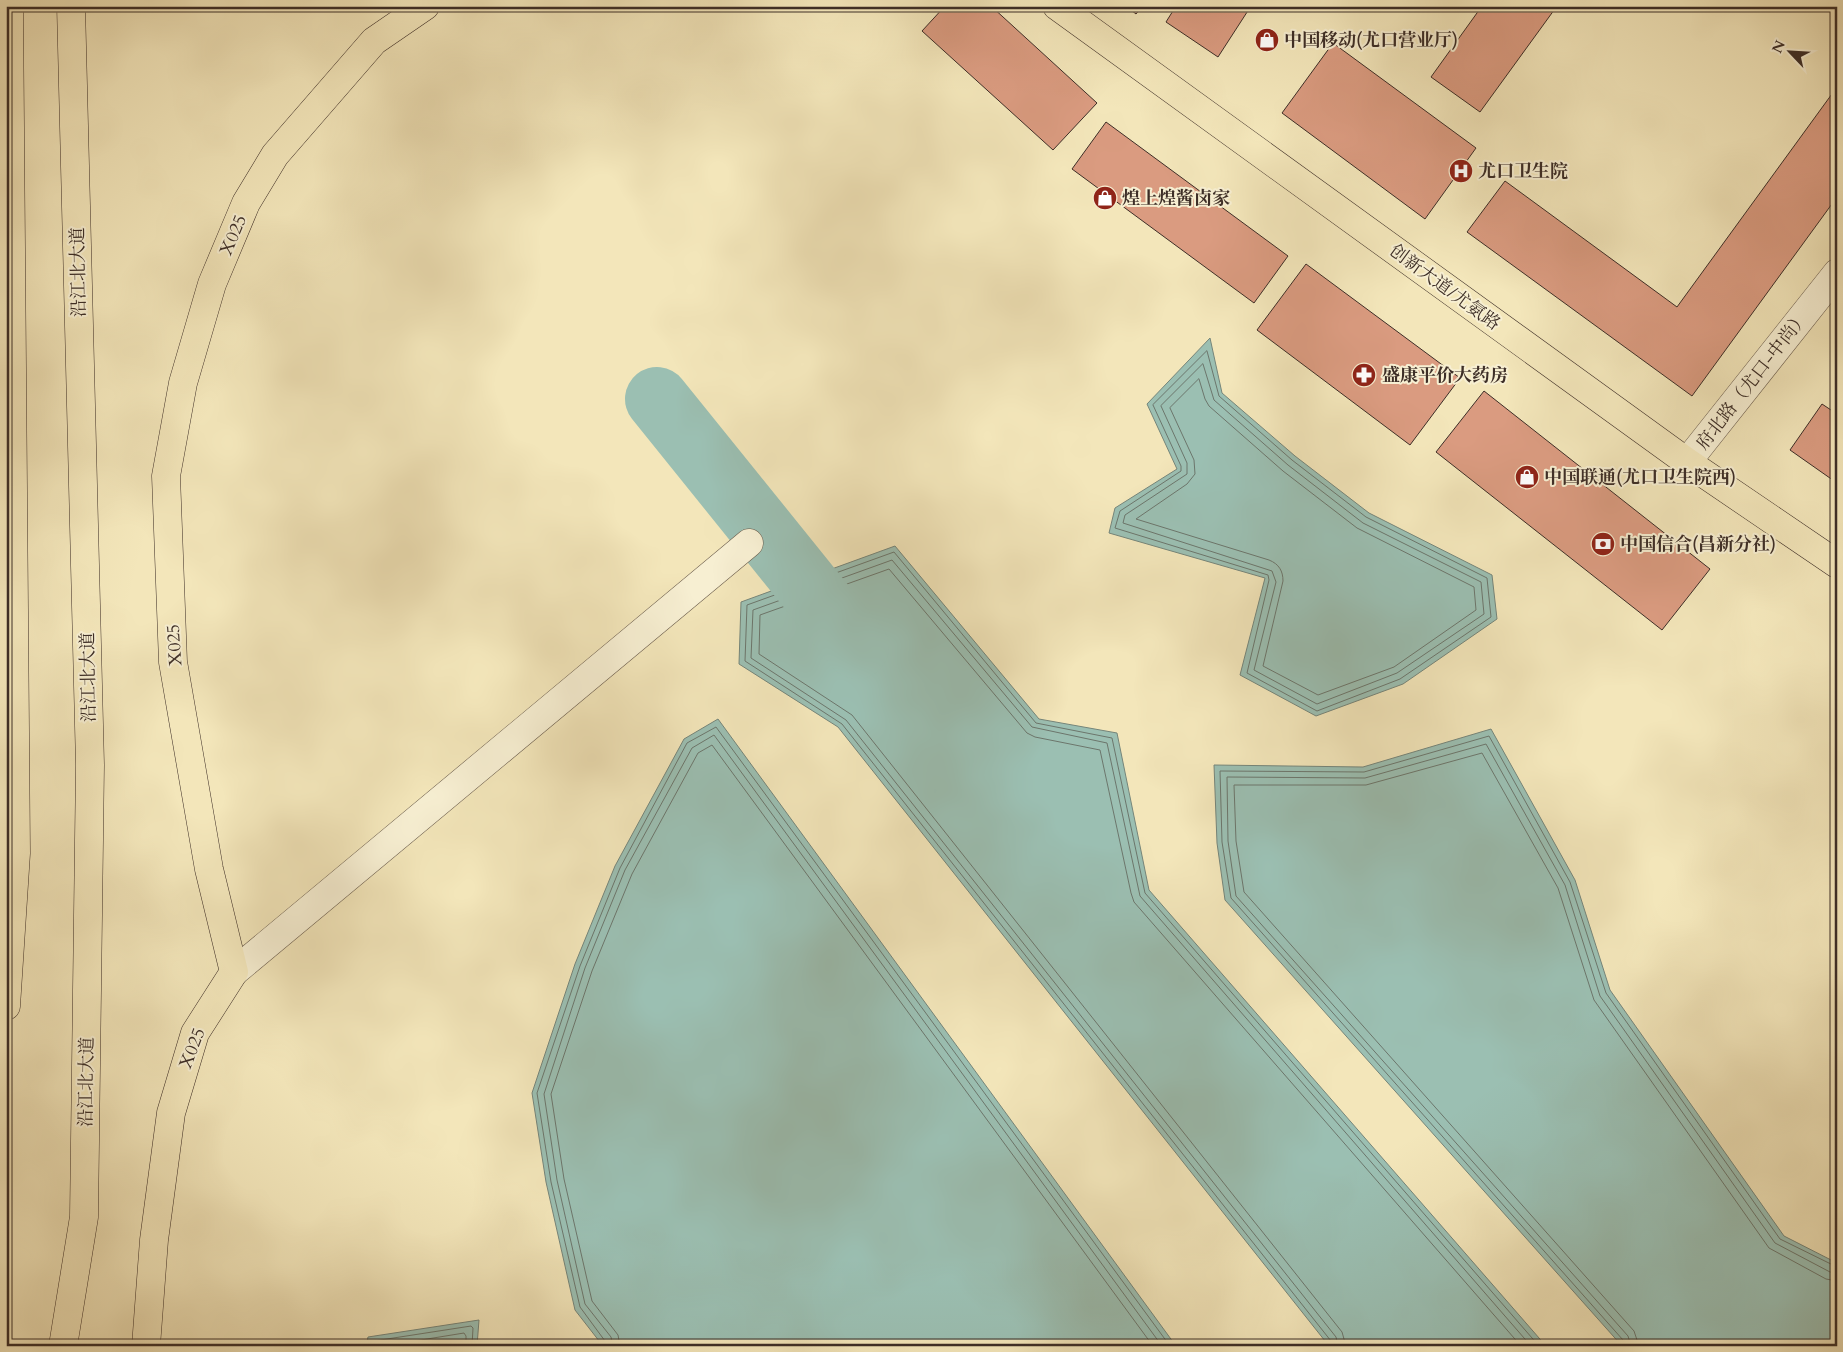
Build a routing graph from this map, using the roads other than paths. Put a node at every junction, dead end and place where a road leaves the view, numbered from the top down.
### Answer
1 (9, 6) edge
2 (71, 6) edge
3 (425, 6) edge
4 (1057, 6) edge
5 (1837, 274) edge
6 (1687, 462) junction
7 (749, 543) dead end
8 (1837, 564) edge
9 (234, 972) junction
10 (6, 1006) edge
11 (63, 1346) edge
12 (146, 1346) edge

1 - 10 main road
2 - 11 main road, 沿江北大道
3 - 9 main road, X025
4 - 6 main road, 创新大道/尤氨路
5 - 6 street, 府北路（尤口-中尚）
6 - 8 main road, 创新大道/尤氨路
7 - 9 street
9 - 12 main road, X025

